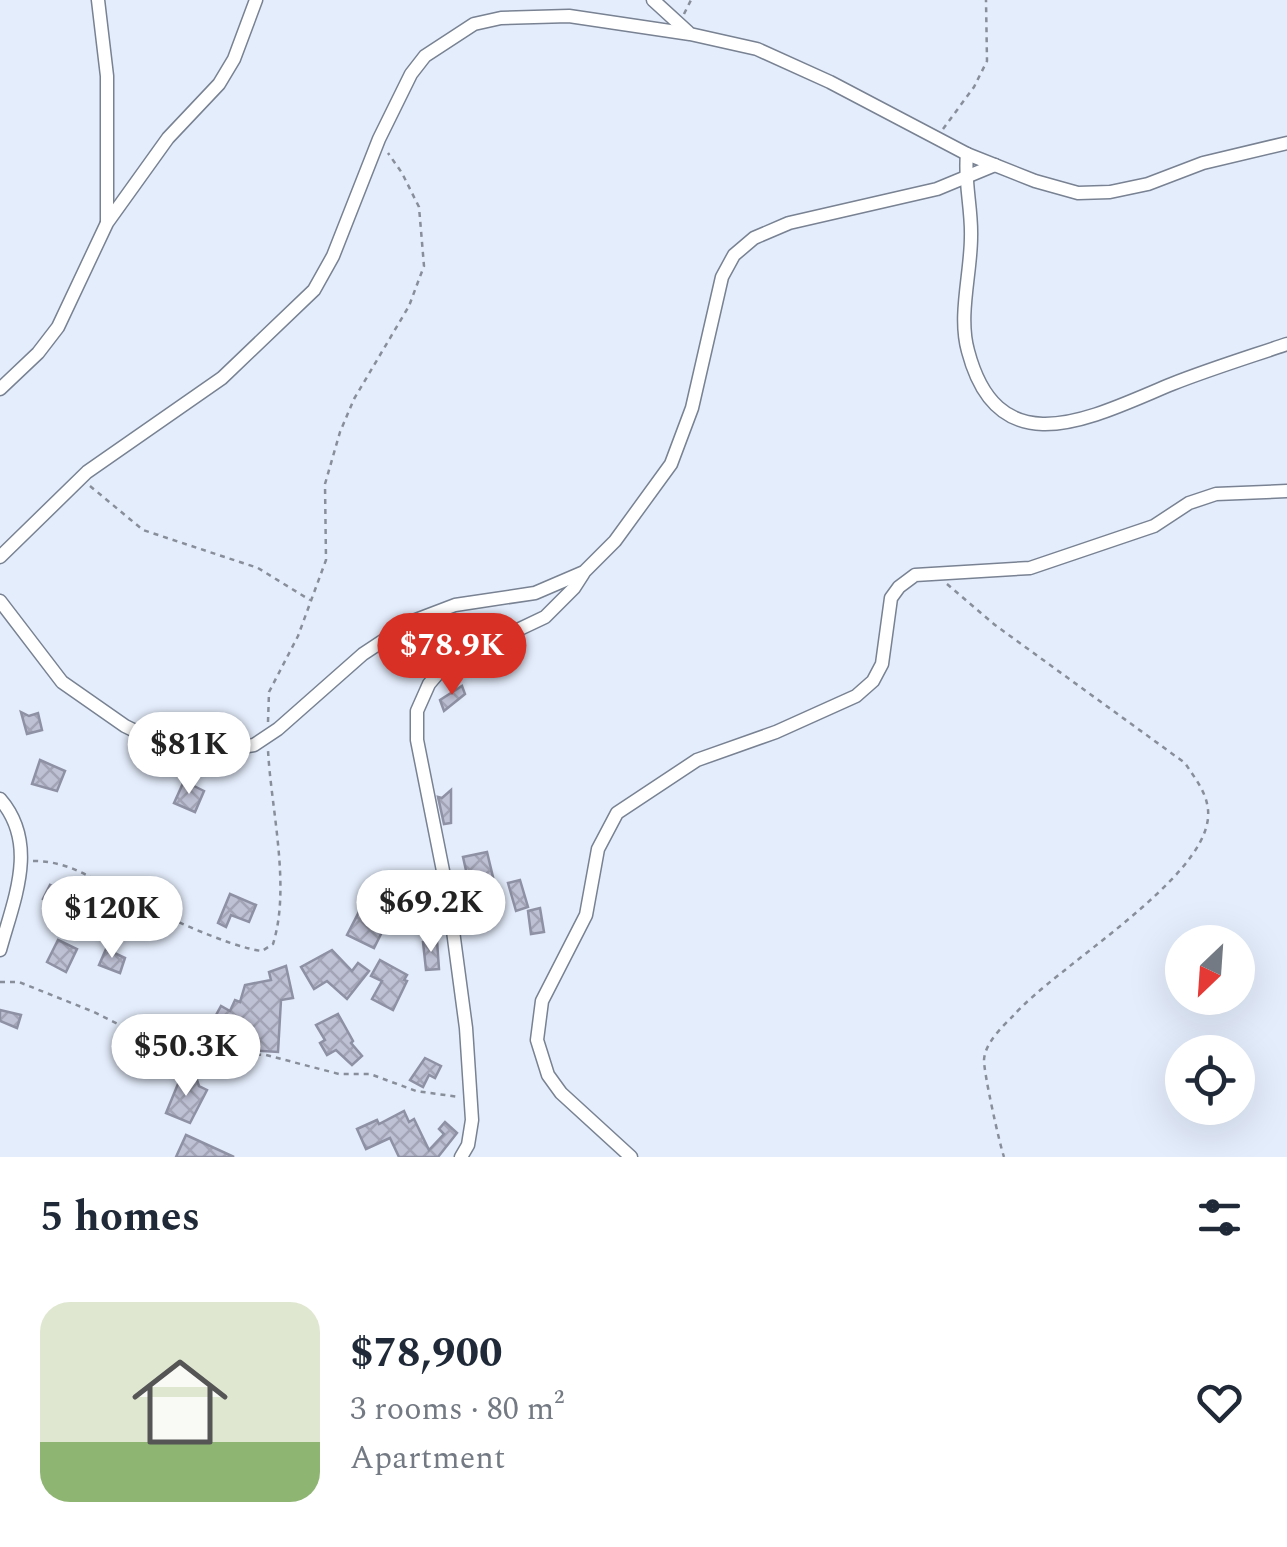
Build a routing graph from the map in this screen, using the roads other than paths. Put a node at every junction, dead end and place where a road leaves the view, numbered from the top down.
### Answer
1 (98, 0) edge
2 (256, 0) edge
3 (653, 0) edge
4 (690, 34) junction
5 (1287, 144) edge
6 (967, 154) junction
7 (995, 165) junction
8 (965, 176) junction
9 (107, 224) junction
10 (1287, 344) edge
11 (0, 389) edge
12 (1287, 491) edge
13 (0, 557) edge
14 (584, 572) junction
15 (0, 601) edge
16 (0, 799) edge
17 (0, 950) edge
18 (461, 1157) edge
19 (631, 1157) edge

1 - 9 street
2 - 9 street
3 - 4 street
4 - 6 street
4 - 13 street
5 - 7 street
6 - 7 street
6 - 8 street
7 - 8 street
8 - 10 street
8 - 14 street
9 - 11 street
12 - 19 street
14 - 15 street
14 - 18 street
16 - 17 street

